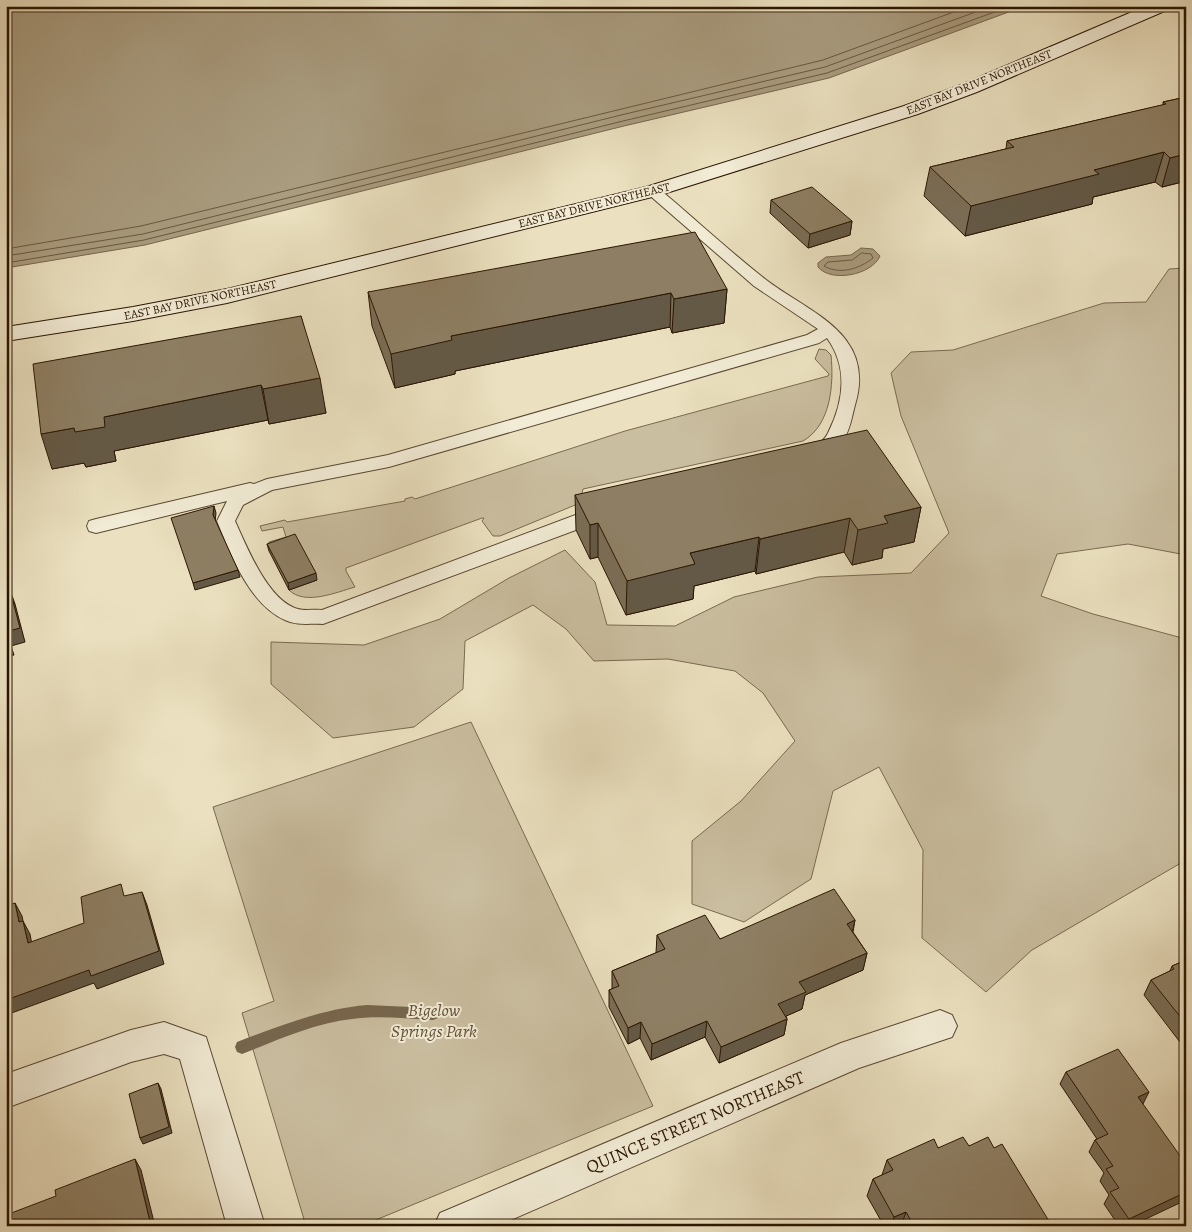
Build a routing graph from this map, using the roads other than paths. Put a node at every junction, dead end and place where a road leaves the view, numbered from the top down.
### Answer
1 (1161, 6) edge
2 (653, 191) junction
3 (829, 329) junction
4 (6, 334) edge
5 (800, 465) edge
6 (267, 485) junction
7 (622, 508) edge
8 (96, 526) dead end
9 (940, 1026) dead end
10 (6, 1091) edge
11 (246, 1226) edge
12 (453, 1226) edge

1 - 2 street, EAST BAY DRIVE NORTHEAST
2 - 3 lane
2 - 4 street, EAST BAY DRIVE NORTHEAST
3 - 5 lane
3 - 6 lane
6 - 7 lane
6 - 8 lane
9 - 12 street, QUINCE STREET NORTHEAST
10 - 11 street

